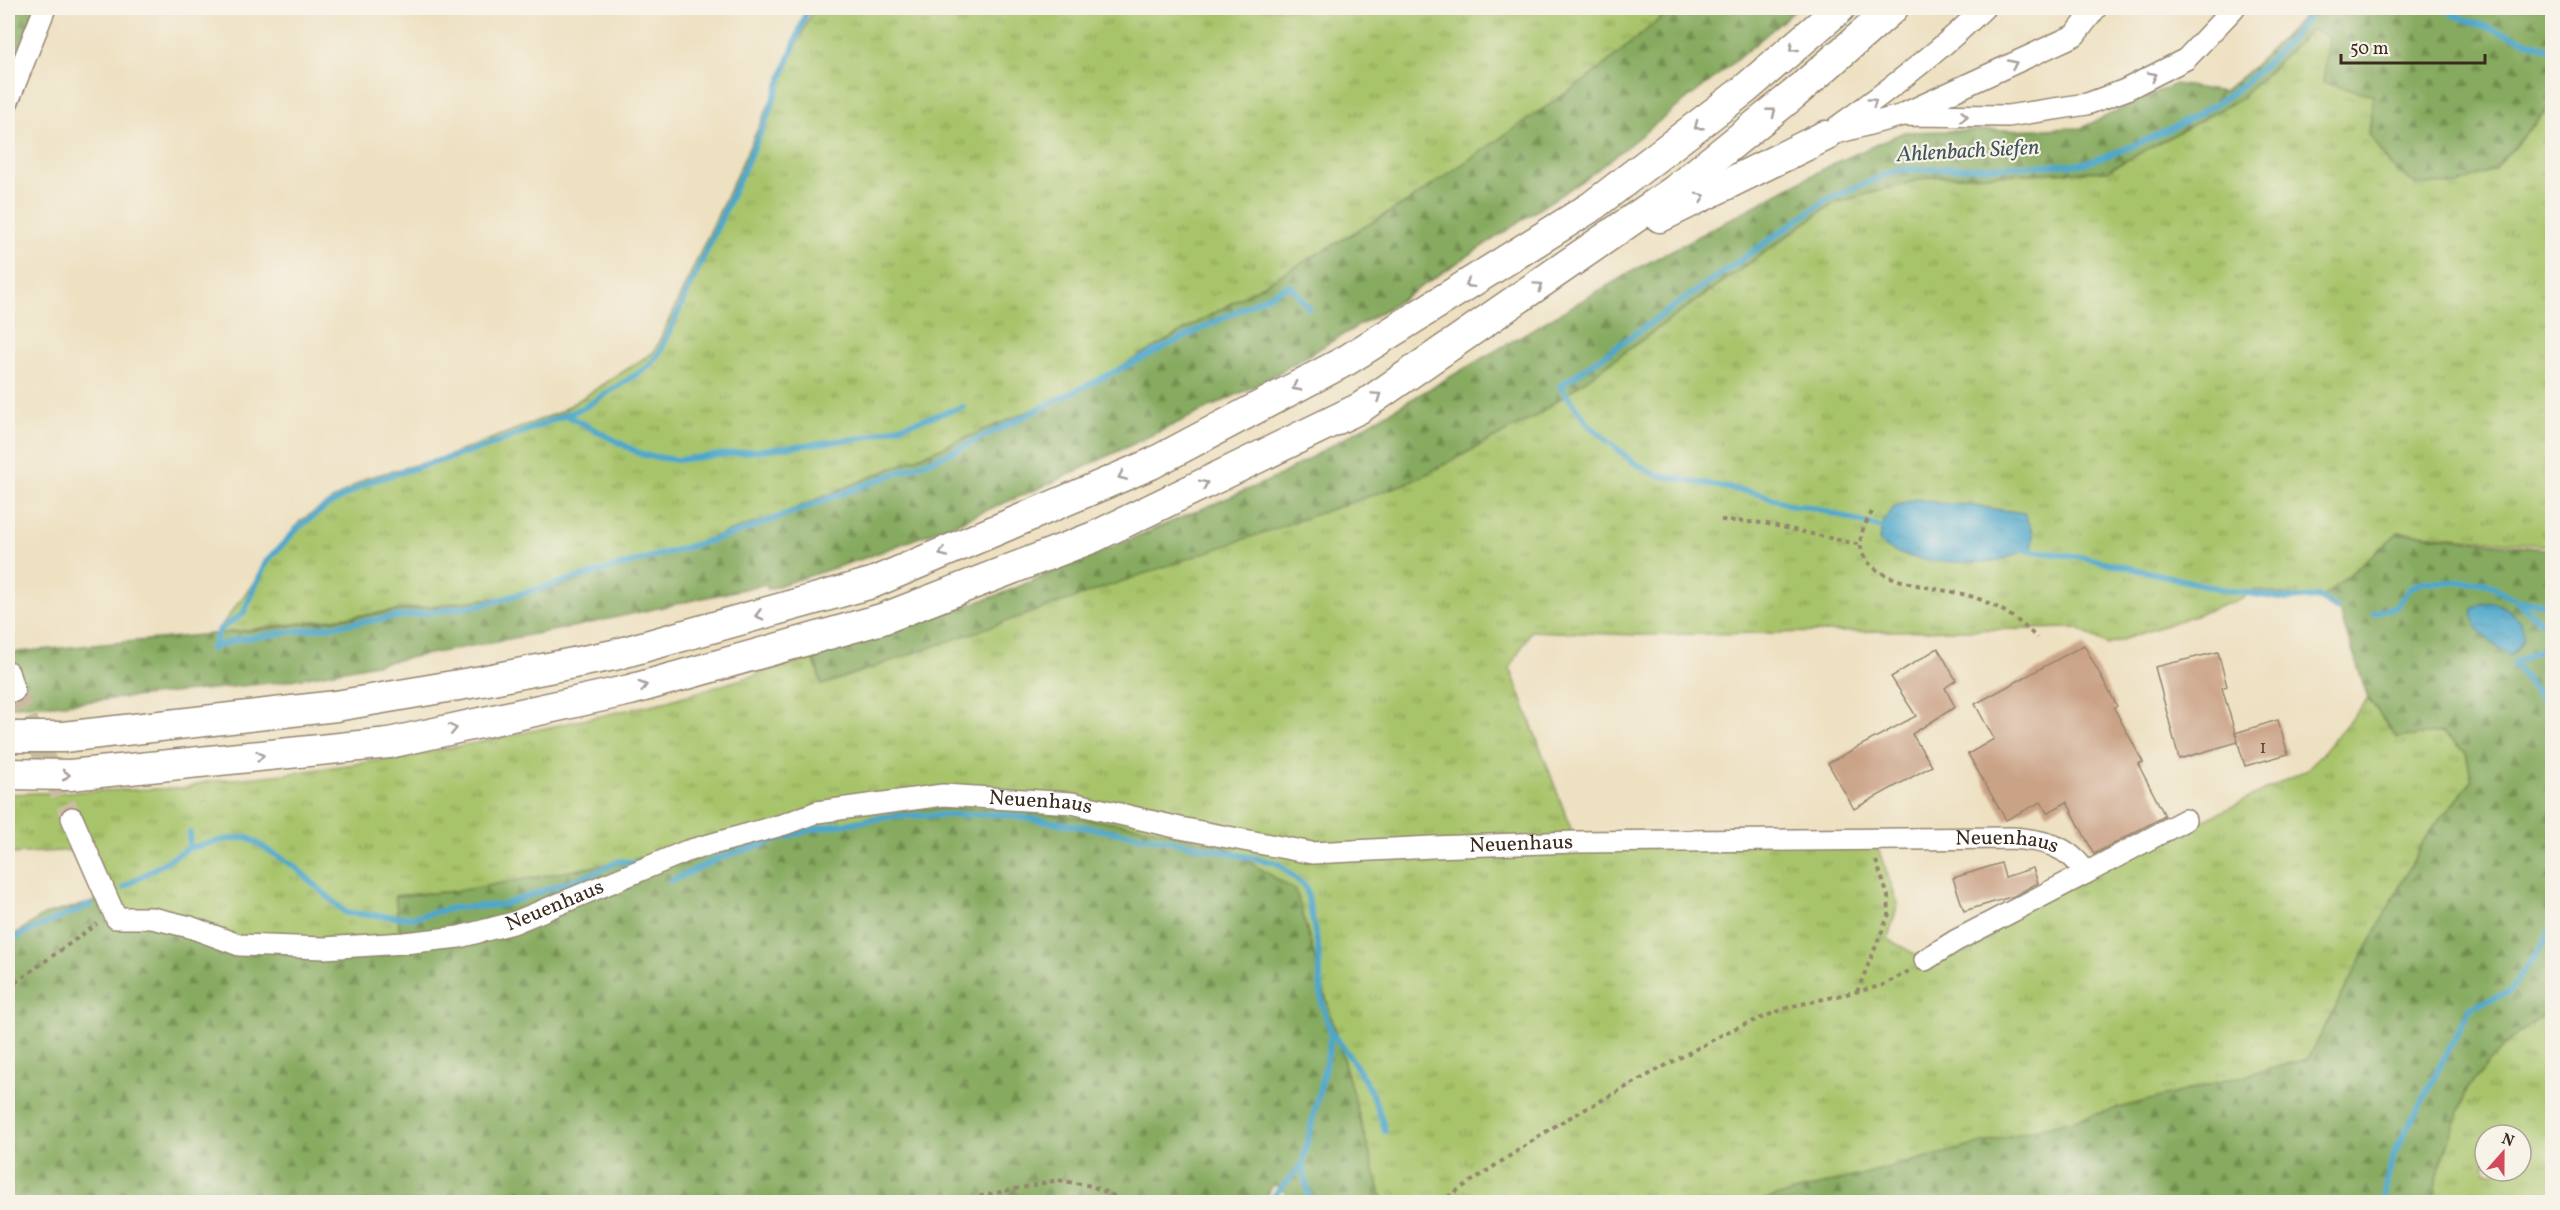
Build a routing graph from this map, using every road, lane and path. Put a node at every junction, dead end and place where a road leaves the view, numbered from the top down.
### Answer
1 (45, 8) edge
2 (1839, 8) edge
3 (1893, 8) edge
4 (1984, 8) edge
5 (2096, 8) edge
6 (2234, 8) edge
7 (8, 101) edge
8 (1903, 115) junction
9 (1825, 136) junction
10 (1592, 249) junction
11 (1872, 512) dead end
12 (1721, 520) dead end
13 (1861, 545) junction
14 (2037, 638) dead end
15 (8, 736) edge
16 (8, 774) edge
17 (72, 818) tunnel mouth
18 (2185, 820) dead end
19 (1867, 838) junction
20 (2086, 873) junction
21 (116, 918) junction
22 (1925, 960) joint
23 (8, 988) edge
24 (1857, 992) junction
25 (953, 1203) edge
26 (1128, 1203) edge
27 (1440, 1203) edge

1 - 7 street
2 -> 15 highway
10 -> 3 highway
9 -> 4 street
8 -> 5 street
8 -> 6 street
8 - 9 street
10 -> 9 highway
16 -> 10 highway
11 - 13 path
12 - 13 path
13 - 14 path
17 - 21 street
18 - 20 street, Neuenhaus
19 - 20 street, Neuenhaus
19 - 21 street, Neuenhaus
19 - 24 path
20 - 22 street, Neuenhaus
21 - 23 path
22 - 24 path
24 - 27 path
25 - 26 path

